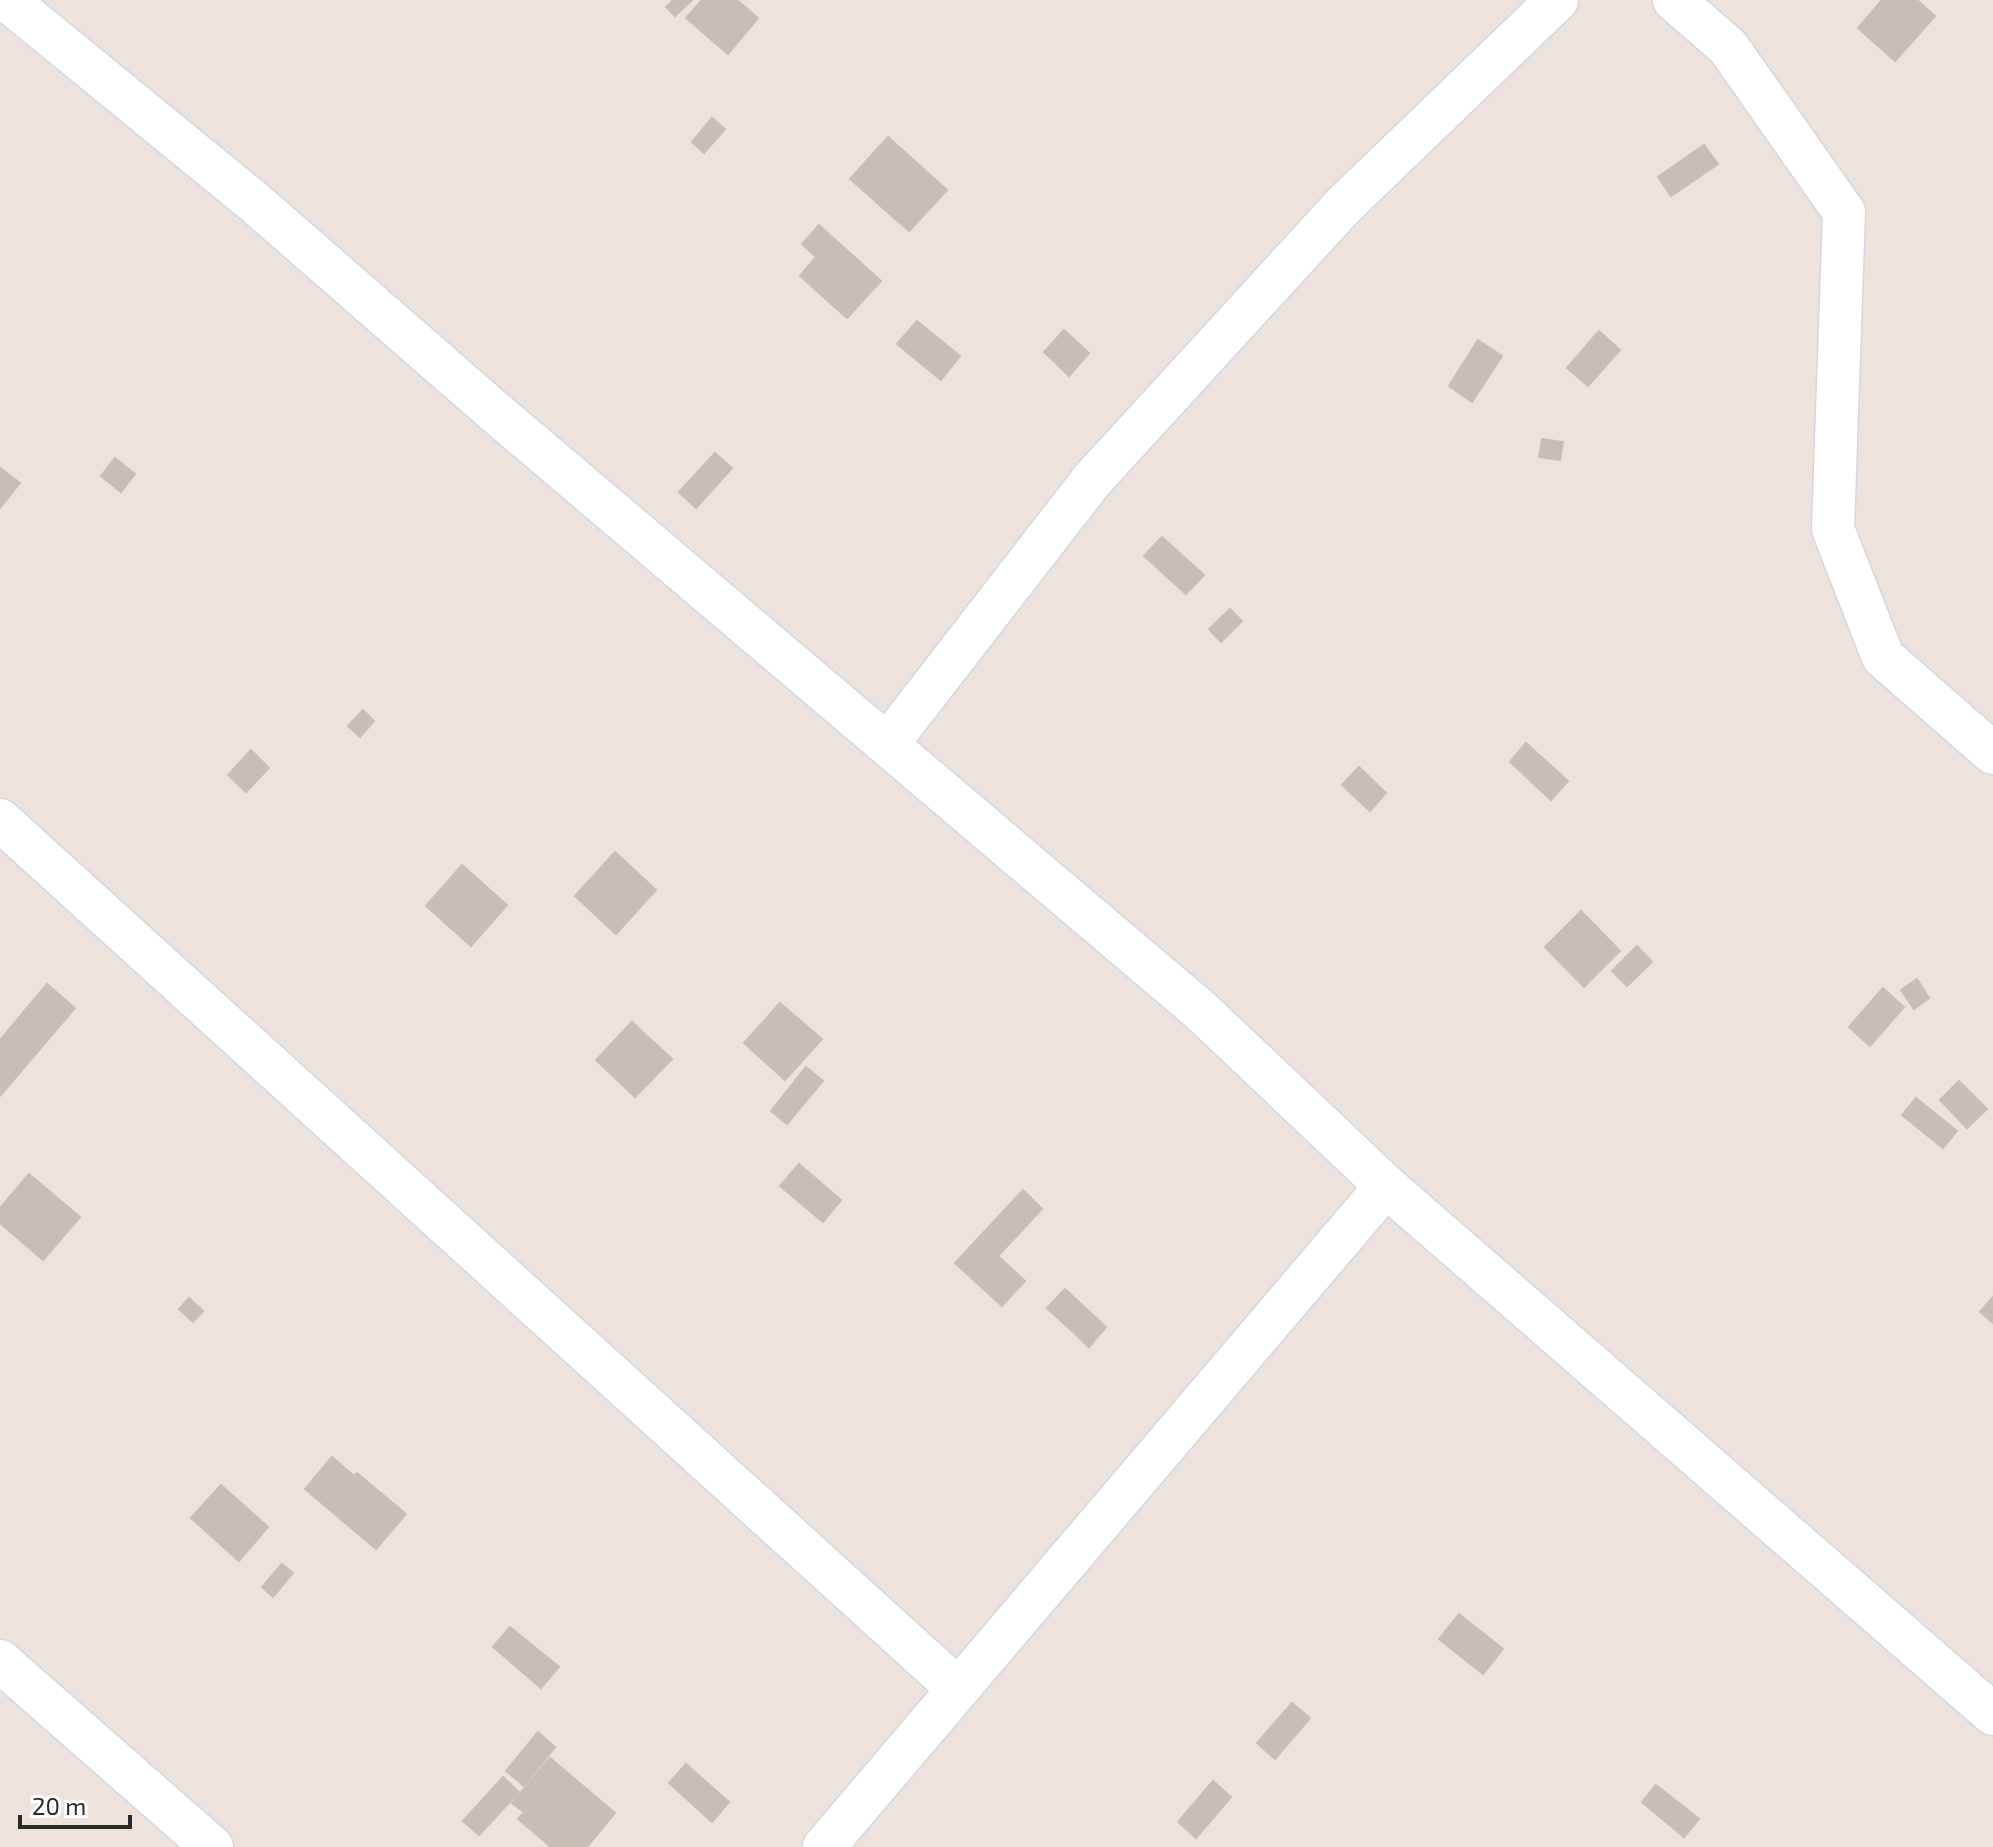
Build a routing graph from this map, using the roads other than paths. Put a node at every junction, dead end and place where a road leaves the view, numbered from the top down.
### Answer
1 (7, 0) edge
2 (1557, 0) edge
3 (1674, 0) edge
4 (889, 742) junction
5 (1993, 753) edge
6 (0, 820) edge
7 (1386, 1186) junction
8 (0, 1661) edge
9 (958, 1689) junction
10 (1993, 1714) edge
11 (212, 1847) edge
12 (824, 1847) edge

1 - 4 street
2 - 4 street
3 - 5 street
4 - 7 street
6 - 9 street
7 - 9 street
7 - 10 street
8 - 11 street
9 - 12 street

